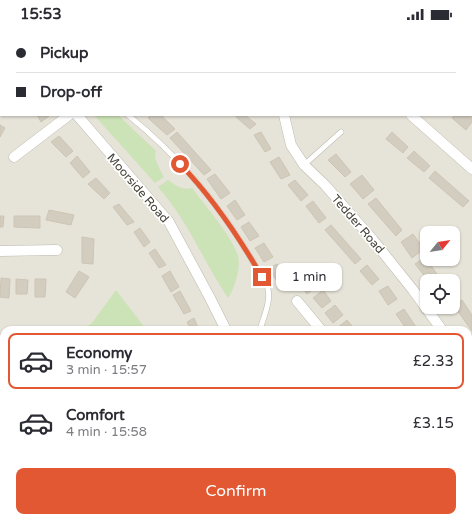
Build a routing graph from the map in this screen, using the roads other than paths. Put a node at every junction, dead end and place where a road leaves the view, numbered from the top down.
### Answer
1 (68, 116) edge
2 (78, 116) edge
3 (129, 116) edge
4 (284, 116) edge
5 (412, 116) edge
6 (341, 132) dead end
7 (14, 157) dead end
8 (304, 165) junction
9 (472, 169) edge
10 (57, 250) dead end
11 (0, 251) edge
12 (297, 301) dead end
13 (224, 326) edge
14 (261, 326) edge
15 (318, 326) edge
16 (439, 326) edge

1 - 7 street
2 - 13 street, Moorside Road
3 - 14 lane
4 - 8 street, Tedder Road
5 - 9 street
6 - 8 lane
8 - 16 street, Tedder Road
10 - 11 street
12 - 15 street

